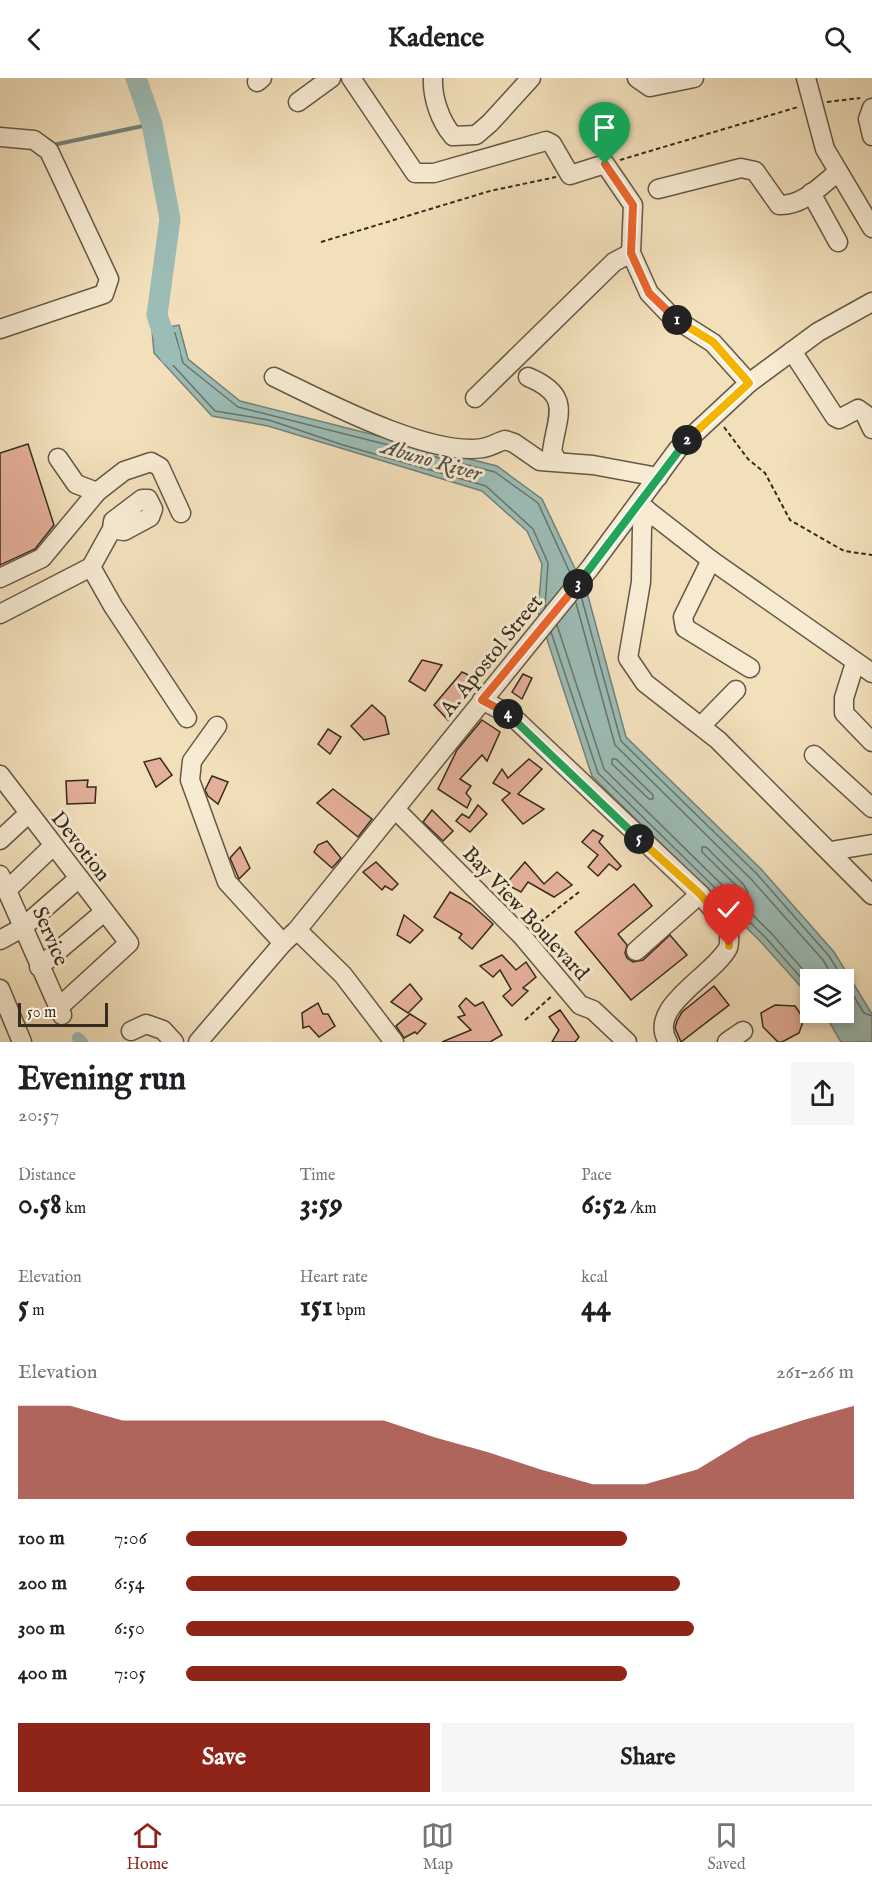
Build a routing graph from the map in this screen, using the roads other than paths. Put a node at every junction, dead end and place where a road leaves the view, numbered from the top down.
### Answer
1 (331, 78) edge
2 (351, 78) edge
3 (433, 78) edge
4 (531, 78) edge
5 (690, 78) edge
6 (806, 78) edge
7 (645, 81) edge
8 (298, 102) dead end
9 (867, 103) edge
10 (872, 136) edge
11 (0, 137) edge
12 (838, 172) junction
13 (658, 189) dead end
14 (811, 193) junction
15 (872, 228) edge
16 (838, 242) dead end
17 (631, 253) junction
18 (872, 302) edge
19 (0, 329) edge
20 (792, 351) junction
21 (274, 377) dead end
22 (528, 377) dead end
23 (749, 383) junction
24 (475, 398) dead end
25 (872, 429) edge
26 (58, 458) dead end
27 (558, 462) junction
28 (658, 477) junction
29 (97, 492) junction
30 (643, 507) junction
31 (181, 513) dead end
32 (112, 529) dead end
33 (711, 560) junction
34 (91, 567) junction
35 (0, 578) edge
36 (0, 614) edge
37 (855, 663) junction
38 (750, 668) dead end
39 (872, 673) edge
40 (736, 690) dead end
41 (482, 700) junction
42 (187, 718) dead end
43 (218, 726) dead end
44 (700, 726) junction
45 (872, 742) edge
46 (814, 755) dead end
47 (0, 775) edge
48 (872, 808) edge
49 (396, 810) junction
50 (28, 814) junction
51 (0, 840) edge
52 (872, 844) edge
53 (53, 846) junction
54 (831, 851) junction
55 (79, 878) junction
56 (4, 882) edge
57 (700, 894) junction
58 (872, 895) edge
59 (104, 912) junction
60 (22, 928) junction
61 (297, 930) junction
62 (0, 940) edge
63 (283, 943) junction
64 (636, 951) dead end
65 (39, 967) junction
66 (0, 989) edge
67 (60, 1011) joint
68 (131, 1031) dead end
69 (743, 1031) dead end
70 (22, 1042) edge
71 (174, 1042) edge
72 (198, 1042) edge
73 (394, 1042) edge
74 (627, 1042) edge
75 (668, 1042) edge
76 (727, 1042) edge

1 - 8 street
2 - 17 street
3 - 4 street
5 - 7 street
6 - 12 street
9 - 10 street
11 - 19 street
12 - 14 street
12 - 15 street
13 - 14 street
14 - 16 street
17 - 23 street
17 - 24 street
18 - 20 street, A. Apostol Street
20 - 23 street, A. Apostol Street
20 - 25 street
21 - 27 street
22 - 27 street
23 - 28 street, A. Apostol Street
26 - 29 street
27 - 28 street
28 - 30 street, A. Apostol Street
29 - 31 street
29 - 35 street
30 - 33 street
30 - 41 street, A. Apostol Street
30 - 44 street
32 - 34 street
33 - 37 street
33 - 38 street
34 - 36 street
34 - 42 street
37 - 39 street
37 - 45 street
40 - 44 street
41 - 49 street, A. Apostol Street
41 - 57 street
43 - 63 street
44 - 54 street
46 - 48 street
47 - 50 street, Devotion
49 - 61 street, A. Apostol Street
49 - 74 street, Bay View Boulevard
50 - 51 street
50 - 53 street, Devotion
52 - 54 street
53 - 55 street, Devotion
53 - 56 street
54 - 58 street
55 - 59 street, Devotion
55 - 60 street
56 - 60 street, Service
57 - 64 street
57 - 75 street
59 - 65 street
59 - 67 street, Devotion
60 - 62 street
60 - 65 street, Service
61 - 63 street, A. Apostol Street
61 - 73 street
63 - 72 street, A. Apostol Street
65 - 67 street, Service
66 - 70 street
68 - 71 street
69 - 76 street

